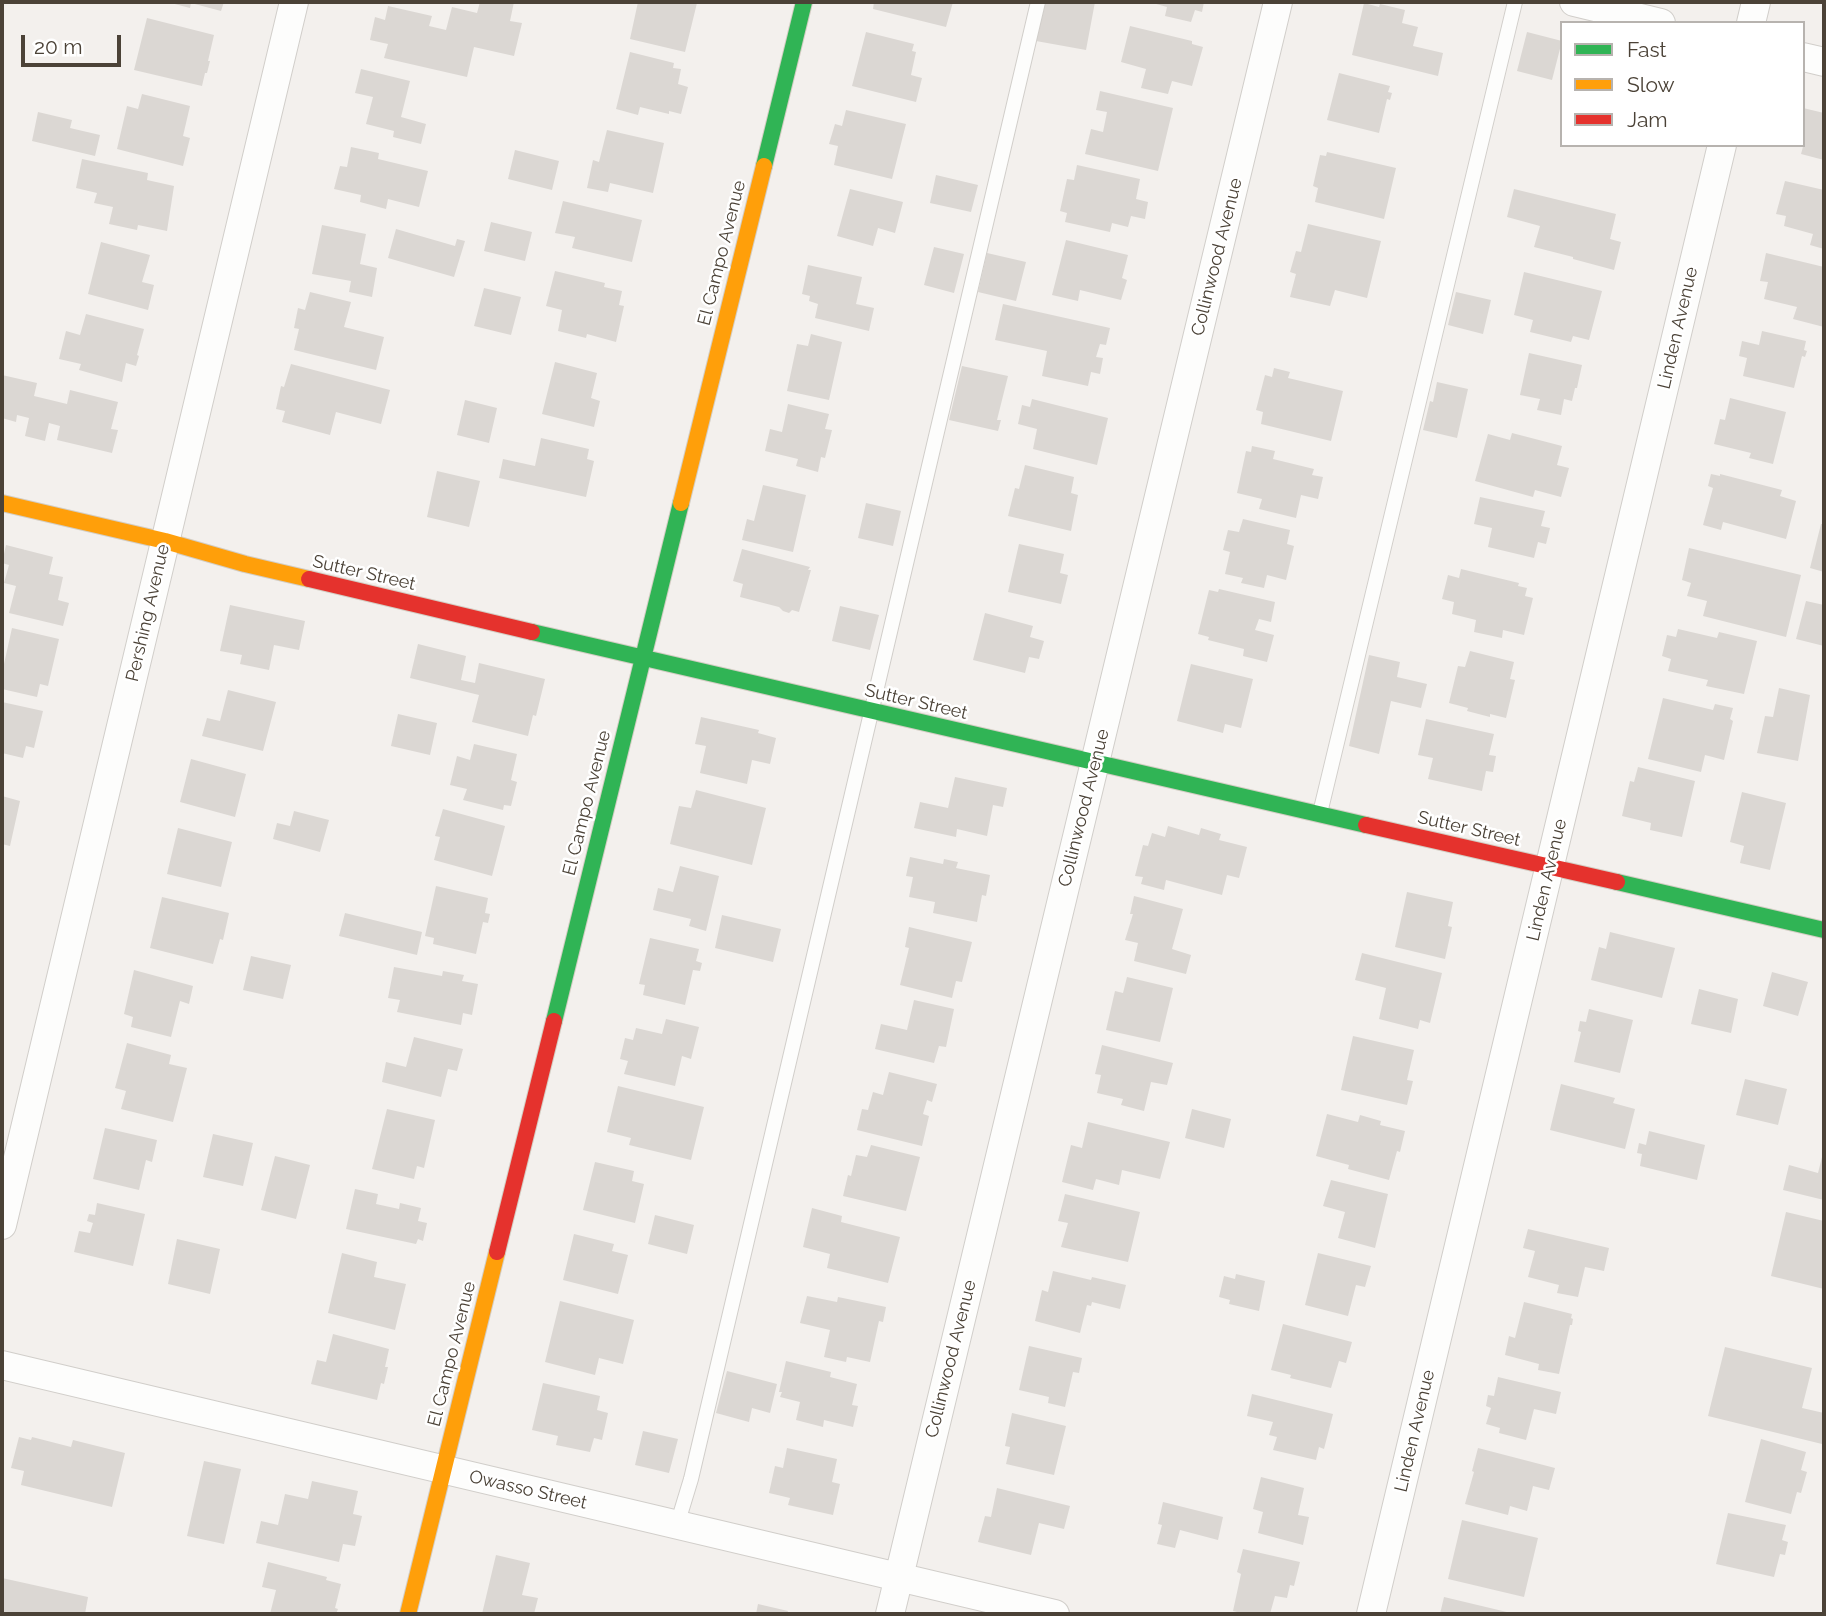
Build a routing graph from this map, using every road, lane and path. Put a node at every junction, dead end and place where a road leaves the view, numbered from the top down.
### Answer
1 (294, 2) edge
2 (804, 2) edge
3 (1038, 2) edge
4 (1278, 2) edge
5 (1515, 2) edge
6 (1574, 2) edge
7 (1756, 2) edge
8 (1653, 21) edge
9 (1751, 21) edge
10 (1805, 57) edge
11 (1824, 62) edge
12 (1722, 147) edge
13 (2, 503) edge
14 (165, 541) junction
15 (642, 658) junction
16 (870, 711) junction
17 (1095, 763) junction
18 (1320, 815) junction
19 (1549, 868) junction
20 (1824, 930) edge
21 (2, 1225) edge
22 (2, 1365) edge
23 (443, 1470) junction
24 (677, 1525) junction
25 (898, 1577) junction
26 (408, 1614) edge
27 (890, 1614) edge
28 (1055, 1614) edge
29 (1371, 1614) edge

1 - 14 street, Pershing Avenue
2 - 15 street, El Campo Avenue
3 - 16 lane
4 - 17 street, Collinwood Avenue
5 - 18 lane
6 - 8 street
7 - 9 street
10 - 11 street
12 - 19 street, Linden Avenue
13 - 14 street, Sutter Street
14 - 15 street, Sutter Street
14 - 21 street, Pershing Avenue
15 - 16 street, Sutter Street
15 - 23 street, El Campo Avenue
16 - 17 street, Sutter Street
16 - 24 lane
17 - 18 street, Sutter Street
17 - 25 street, Collinwood Avenue
18 - 19 street, Sutter Street
19 - 20 street, Sutter Street
19 - 29 street, Linden Avenue
22 - 23 street, Owasso Street
23 - 24 street, Owasso Street
23 - 26 street, El Campo Avenue
24 - 25 street, Owasso Street
25 - 27 street, Collinwood Avenue
25 - 28 street, Owasso Street

